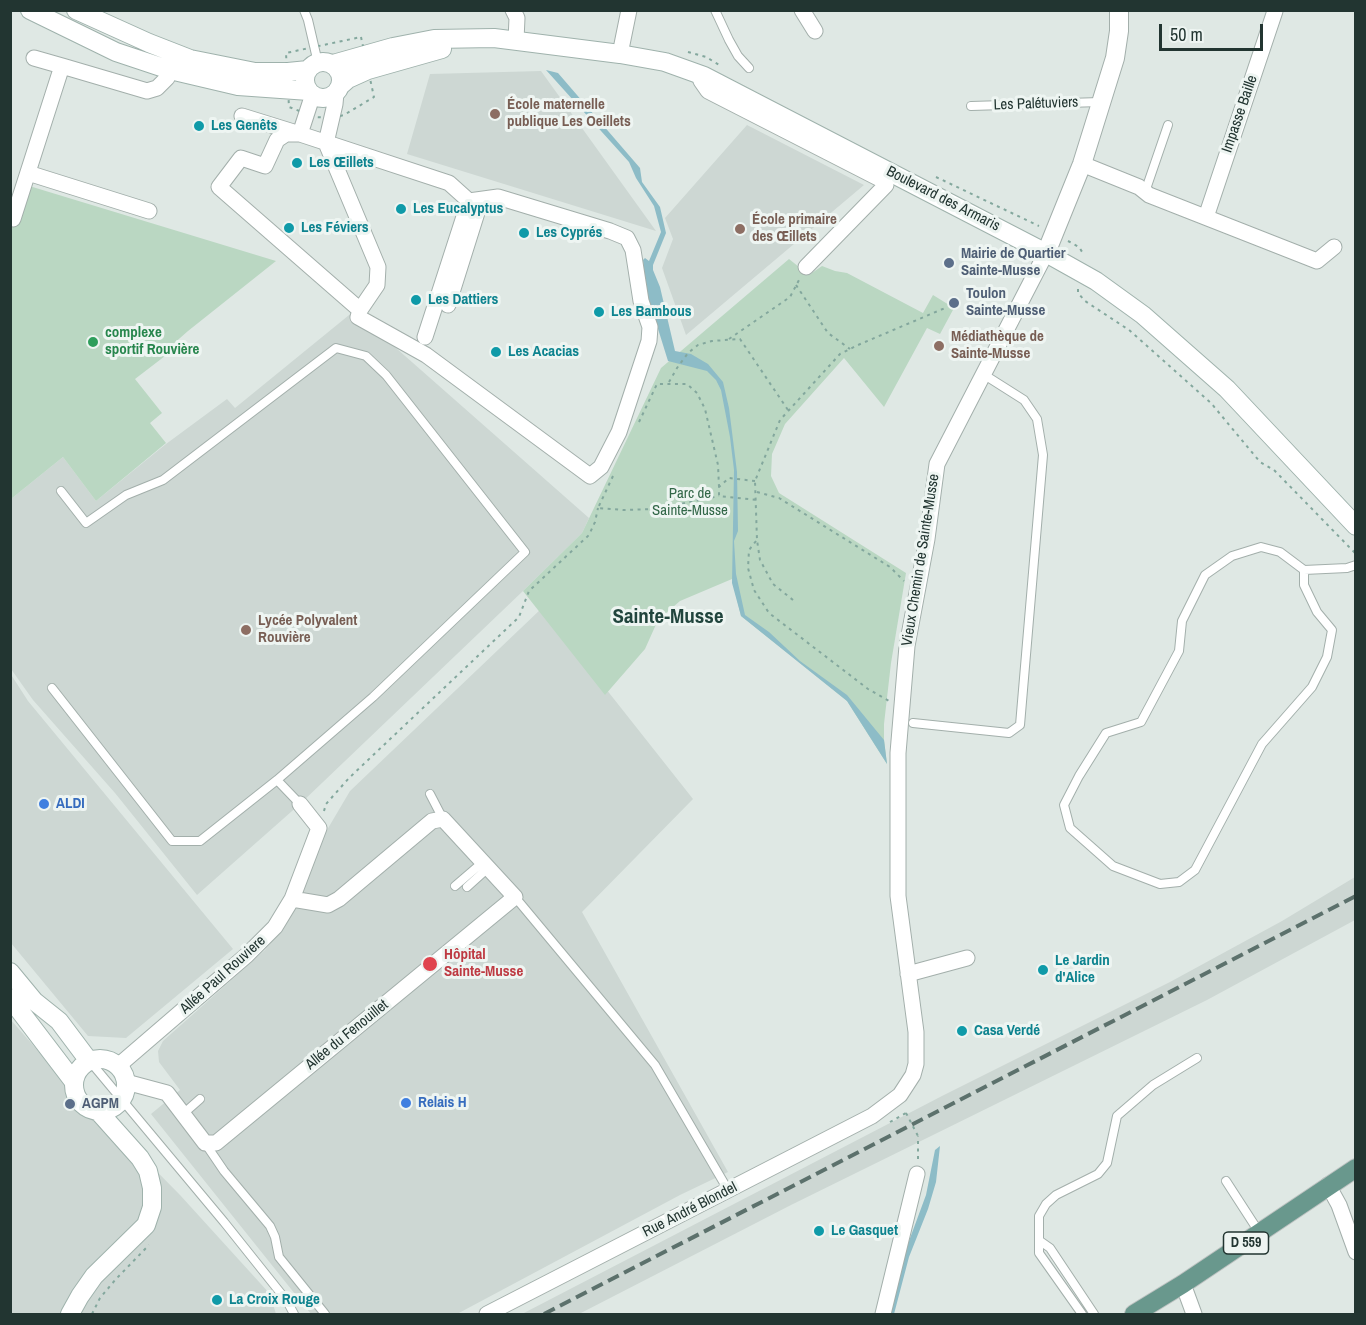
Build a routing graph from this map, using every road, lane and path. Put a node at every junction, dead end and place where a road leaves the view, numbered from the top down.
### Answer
1 (30, 10) edge
2 (76, 10) edge
3 (304, 10) edge
4 (513, 10) edge
5 (629, 10) edge
6 (715, 10) edge
7 (802, 10) edge
8 (1119, 10) edge
9 (1275, 11) edge
10 (815, 31) dead end
11 (516, 40) junction
12 (620, 54) junction
13 (34, 58) dead end
14 (62, 66) junction
15 (320, 66) junction
16 (749, 68) dead end
17 (170, 70) junction
18 (704, 76) junction
19 (338, 89) junction
20 (311, 93) junction
21 (1101, 102) junction
22 (971, 106) dead end
23 (242, 116) dead end
24 (1168, 124) dead end
25 (300, 134) junction
26 (326, 143) junction
27 (1082, 164) junction
28 (28, 173) junction
29 (1145, 192) junction
30 (475, 201) junction
31 (149, 211) dead end
32 (1206, 217) junction
33 (10, 218) edge
34 (1064, 239) dead end
35 (1334, 247) dead end
36 (1046, 253) junction
37 (1085, 257) dead end
38 (806, 267) joint
39 (1079, 283) dead end
40 (796, 285) junction
41 (448, 305) dead end
42 (945, 308) dead end
43 (360, 310) junction
44 (425, 337) dead end
45 (727, 340) junction
46 (850, 349) junction
47 (983, 374) junction
48 (669, 382) junction
49 (789, 410) junction
50 (637, 425) dead end
51 (617, 466) dead end
52 (755, 481) junction
53 (719, 487) junction
54 (61, 491) dead end
55 (757, 492) junction
56 (718, 496) junction
57 (757, 500) junction
58 (598, 508) junction
59 (1356, 526) edge
60 (757, 540) junction
61 (1356, 554) edge
62 (1356, 565) edge
63 (1305, 570) junction
64 (917, 594) junction
65 (793, 600) dead end
66 (52, 688) dead end
67 (902, 708) junction
68 (913, 723) dead end
69 (277, 780) junction
70 (430, 795) dead end
71 (300, 804) joint
72 (443, 819) junction
73 (319, 828) junction
74 (485, 865) junction
75 (455, 886) dead end
76 (467, 887) dead end
77 (515, 897) junction
78 (292, 899) junction
79 (967, 958) dead end
80 (908, 974) junction
81 (12, 986) edge
82 (1197, 1058) dead end
83 (90, 1061) junction
84 (74, 1082) junction
85 (121, 1088) junction
86 (200, 1099) dead end
87 (891, 1103) joint
88 (98, 1111) junction
89 (183, 1114) junction
90 (883, 1126) dead end
91 (122, 1137) junction
92 (205, 1143) junction
93 (1356, 1168) edge
94 (917, 1174) joint
95 (1226, 1181) dead end
96 (1328, 1185) junction
97 (728, 1190) junction
98 (1260, 1234) junction
99 (1040, 1241) junction
100 (1356, 1251) edge
101 (1183, 1284) junction
102 (70, 1314) edge
103 (294, 1314) edge
104 (325, 1314) edge
105 (487, 1314) edge
106 (883, 1314) edge
107 (1082, 1314) edge
108 (1094, 1314) edge
109 (1134, 1314) edge
110 (1194, 1314) edge

1 - 17 main road
2 - 15 main road, Boulevard des Armaris
3 - 15 lane
4 - 11 street
5 - 12 street
6 - 16 lane
7 - 10 street
8 - 21 main road, Vieux Chemin de Sainte-Musse
9 - 32 street, Impasse Baille
11 - 12 main road, Boulevard des Armaris
11 - 15 main road, Boulevard des Armaris
11 - 19 main road, Boulevard des Armaris
12 - 18 main road, Boulevard des Armaris
13 - 14 street
14 - 17 street
14 - 28 street
15 - 19 main road
15 - 20 main road
17 - 20 main road
18 - 36 main road, Boulevard des Armaris
18 - 38 street
19 - 20 main road
19 - 26 street
20 - 25 street
21 - 22 lane, Les Palétuviers
21 - 27 main road, Vieux Chemin de Sainte-Musse
23 - 25 street
24 - 29 lane
25 - 26 street
25 - 43 street
26 - 30 street
26 - 43 street
27 - 29 street
27 - 36 main road, Vieux Chemin de Sainte-Musse
28 - 31 street
28 - 33 street
29 - 32 street
30 - 41 street
30 - 43 street
30 - 44 street
32 - 35 street
34 - 37 path
36 - 47 street, Vieux Chemin de Sainte-Musse
36 - 59 main road, Boulevard des Armaris
38 - 40 path
39 - 61 path
40 - 45 path
40 - 46 path
42 - 46 path
45 - 48 path
45 - 49 path
46 - 49 path
47 - 64 street, Vieux Chemin de Sainte-Musse
47 - 68 lane
48 - 50 path
48 - 53 path
49 - 52 path
51 - 58 path
52 - 53 path
52 - 55 path
53 - 56 path
54 - 69 lane
55 - 57 path
55 - 64 path
56 - 57 path
56 - 58 path
57 - 60 path
58 - 73 path
60 - 65 path
60 - 67 path
62 - 63 lane
63 - 63 lane
64 - 67 street, Vieux Chemin de Sainte-Musse
66 - 69 lane
67 - 80 street, Vieux Chemin de Sainte-Musse
69 - 71 lane
70 - 72 lane
71 - 73 street
72 - 74 street
72 - 78 street
73 - 78 street, Allée Paul Rouviere
74 - 75 lane
74 - 76 lane
74 - 77 street
77 - 92 street, Allée du Fenouillet
77 - 97 lane
78 - 85 street, Allée Paul Rouviere
79 - 80 street
80 - 87 street, Vieux Chemin de Sainte-Musse
81 - 83 main road
81 - 84 main road
82 - 99 lane
83 - 84 main road
83 - 85 lane
83 - 85 main road
84 - 88 main road
85 - 88 main road
85 - 89 street
85 - 91 main road
85 - 103 lane
86 - 89 lane
87 - 97 street, Rue André Blondel
88 - 91 main road
89 - 92 street
90 - 94 path, bridge
91 - 102 main road
92 - 104 lane
93 - 96 main road, D 559
94 - 106 street
95 - 98 lane
96 - 98 main road, D 559
96 - 100 street
97 - 105 street, Rue André Blondel
98 - 101 main road, D 559
99 - 107 lane
99 - 108 lane
101 - 109 main road, D 559
101 - 110 street

